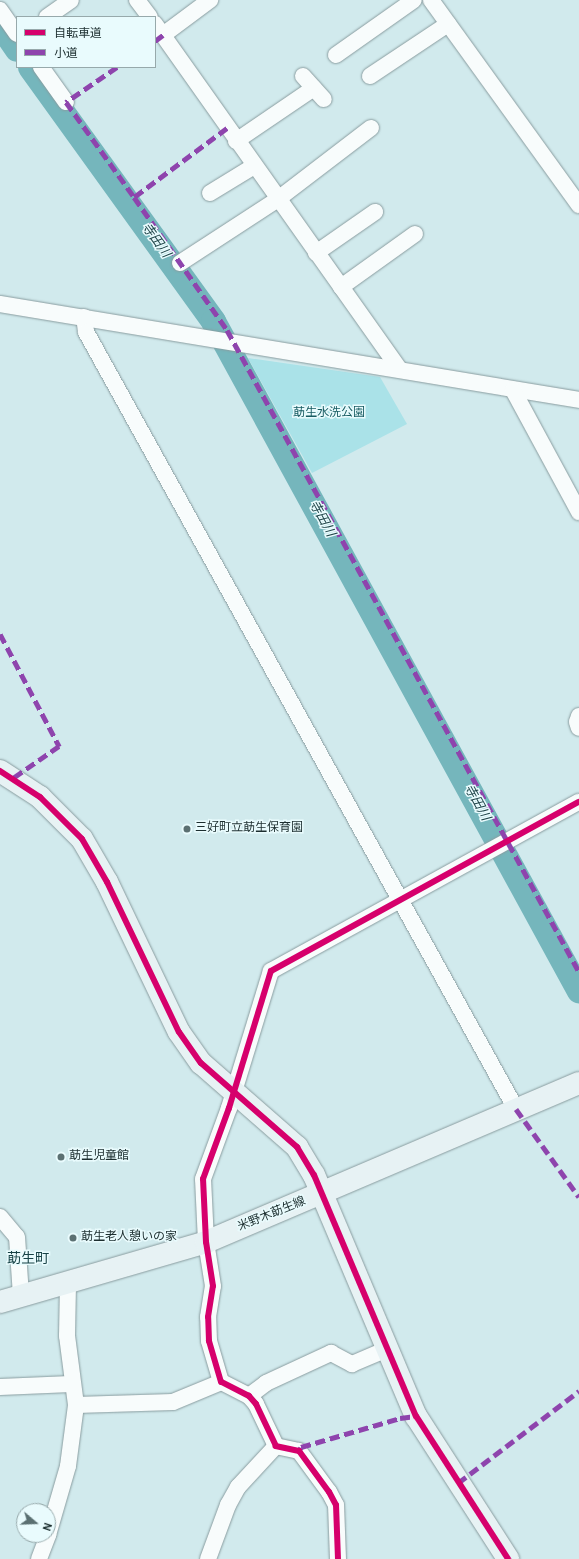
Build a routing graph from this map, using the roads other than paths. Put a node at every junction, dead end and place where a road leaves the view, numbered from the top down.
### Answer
1 (70, 0) edge
2 (137, 0) edge
3 (210, 0) edge
4 (414, 0) edge
5 (431, 0) edge
6 (0, 10) edge
7 (48, 16) edge
8 (149, 16) edge
9 (448, 24) junction
10 (159, 30) edge
11 (16, 33) edge
12 (336, 55) dead end
13 (42, 68) edge
14 (303, 76) dead end
15 (370, 76) dead end
16 (314, 88) junction
17 (324, 99) dead end
18 (66, 102) dead end
19 (372, 128) dead end
20 (236, 141) junction
21 (254, 166) junction
22 (210, 194) dead end
23 (278, 199) junction
24 (579, 205) edge
25 (376, 212) dead end
26 (415, 234) dead end
27 (316, 253) junction
28 (180, 263) dead end
29 (340, 287) junction
30 (0, 304) edge
31 (84, 317) junction
32 (399, 369) junction
33 (513, 390) junction
34 (579, 400) edge
35 (579, 512) edge
36 (579, 716) edge
37 (579, 728) edge
38 (0, 771) edge
39 (579, 802) edge
40 (400, 901) junction
41 (579, 1083) edge
42 (234, 1094) junction
43 (516, 1109) junction
44 (322, 1194) junction
45 (0, 1217) edge
46 (206, 1242) junction
47 (68, 1283) junction
48 (21, 1296) junction
49 (0, 1302) edge
50 (387, 1349) junction
51 (221, 1382) junction
52 (71, 1384) junction
53 (0, 1387) edge
54 (249, 1396) junction
55 (76, 1405) junction
56 (276, 1446) junction
57 (56, 1507) edge
58 (45, 1543) edge
59 (210, 1558) edge
60 (39, 1559) edge
61 (338, 1559) edge
62 (508, 1559) edge

1 - 7 street
2 - 8 street
3 - 10 street
4 - 12 street
5 - 9 street
6 - 11 street
9 - 15 street
9 - 24 street
10 - 20 street
13 - 18 street
14 - 16 street
16 - 17 street
16 - 20 street
19 - 23 street
20 - 21 street
21 - 22 street
21 - 23 street
23 - 27 street
23 - 28 street
25 - 27 street
26 - 29 street
27 - 29 street
29 - 32 street
30 - 31 street
31 - 32 street
31 - 40 street
32 - 33 street
33 - 34 street
33 - 35 street
36 - 37 street
38 - 42 street
39 - 40 street
40 - 42 street
40 - 43 street
41 - 43 street, 米野木莇生線
42 - 44 street
42 - 46 street
43 - 44 street, 米野木莇生線
44 - 46 street, 米野木莇生線
44 - 50 street
45 - 48 street
46 - 47 street, 米野木莇生線
46 - 51 street
47 - 48 street, 米野木莇生線
47 - 52 street
48 - 49 street, 米野木莇生線
50 - 54 street
50 - 62 street
51 - 54 street
51 - 55 street
52 - 53 street
52 - 55 street
54 - 56 street
55 - 57 street
56 - 59 street
56 - 61 street
58 - 60 street

